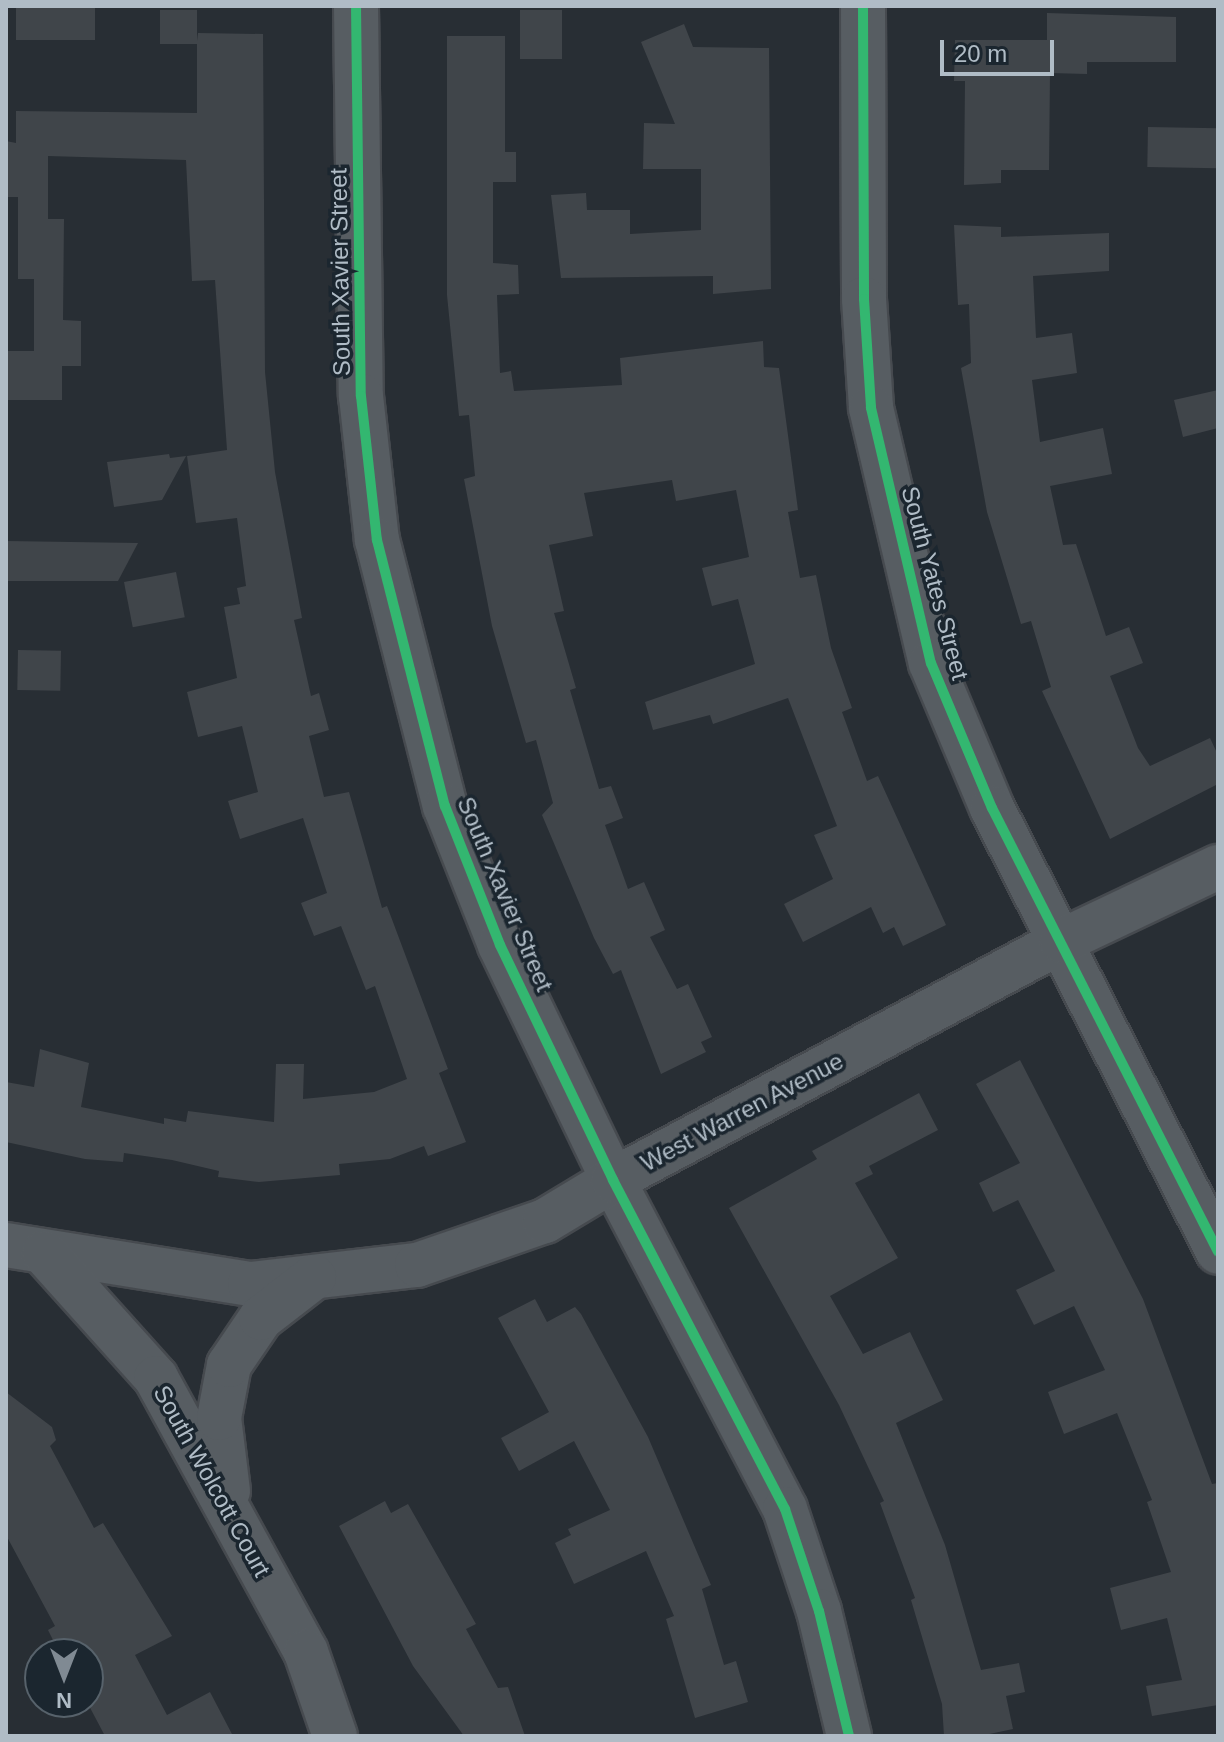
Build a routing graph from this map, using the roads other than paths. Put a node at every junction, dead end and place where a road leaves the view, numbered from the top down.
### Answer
1 (356, 6) edge
2 (863, 6) edge
3 (1218, 867) edge
4 (1062, 941) junction
5 (613, 1180) junction
6 (25, 1249) edge
7 (1218, 1252) edge
8 (316, 1276) junction
9 (231, 1515) junction
10 (335, 1736) edge
11 (849, 1736) edge

1 - 5 street, South Xavier Street
2 - 4 street, South Yates Street
3 - 4 street, West Warren Avenue
4 - 5 street, West Warren Avenue
4 - 7 street, South Yates Street
5 - 8 street, West Warren Avenue
5 - 11 street, South Xavier Street
6 - 8 street, West Warren Avenue
6 - 9 street, South Wolcott Court
8 - 9 street
9 - 10 street, South Wolcott Court

